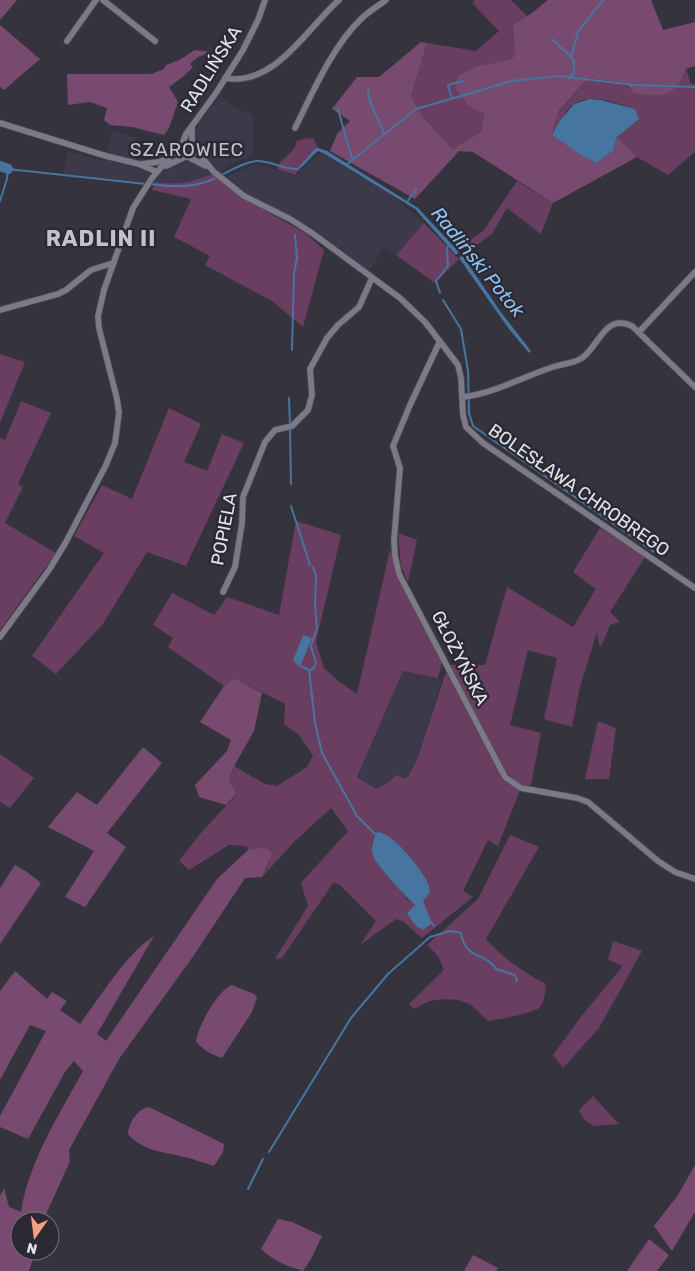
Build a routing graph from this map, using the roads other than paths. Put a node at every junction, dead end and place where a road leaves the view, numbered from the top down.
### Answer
1 (96, 0) edge
2 (103, 0) edge
3 (265, 0) edge
4 (339, 0) edge
5 (386, 0) edge
6 (67, 41) dead end
7 (155, 41) dead end
8 (225, 78) junction
9 (0, 123) edge
10 (192, 126) junction
11 (295, 128) dead end
12 (183, 142) junction
13 (194, 146) junction
14 (179, 148) junction
15 (187, 157) junction
16 (169, 159) junction
17 (139, 164) junction
18 (212, 170) junction
19 (157, 172) junction
20 (113, 264) junction
21 (695, 272) edge
22 (372, 278) junction
23 (0, 310) edge
24 (639, 332) junction
25 (440, 342) junction
26 (695, 387) edge
27 (467, 397) junction
28 (695, 588) edge
29 (224, 592) dead end
30 (0, 637) edge
31 (695, 879) edge

1 - 6 street
2 - 7 street
3 - 8 street, RADLIŃSKA
4 - 8 street
5 - 11 street
8 - 10 street, RADLIŃSKA
9 - 17 street
10 - 12 street, RADLIŃSKA
10 - 13 street, RADLIŃSKA
12 - 13 street
12 - 14 street
13 - 15 street
13 - 18 street, BOLESŁAWA CHROBREGO
14 - 15 street
14 - 16 street
15 - 18 street, BOLESŁAWA CHROBREGO
15 - 19 street
16 - 17 street
16 - 19 street
17 - 19 street
18 - 22 street, BOLESŁAWA CHROBREGO
19 - 20 street
20 - 23 street
20 - 30 street
21 - 24 street
22 - 25 street, BOLESŁAWA CHROBREGO
22 - 29 street, POPIELA
24 - 26 street
24 - 27 street
25 - 27 street, BOLESŁAWA CHROBREGO
25 - 31 street, GŁOŻYŃSKA
27 - 28 street, BOLESŁAWA CHROBREGO

